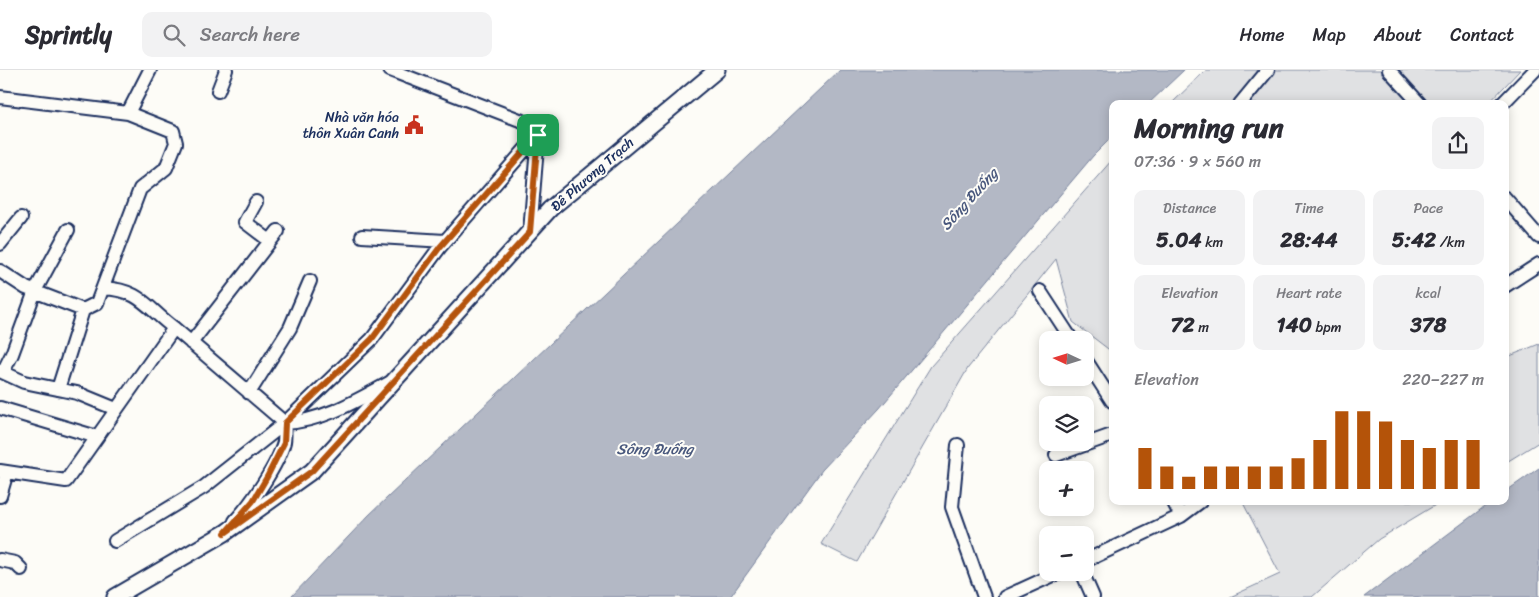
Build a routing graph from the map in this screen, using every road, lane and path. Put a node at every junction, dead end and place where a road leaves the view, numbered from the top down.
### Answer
1 (150, 70) edge
2 (226, 70) edge
3 (390, 70) edge
4 (1268, 70) edge
5 (1389, 70) edge
6 (1535, 70) edge
7 (712, 73) edge
8 (218, 91) dead end
9 (0, 97) edge
10 (1243, 100) edge
11 (1416, 100) edge
12 (1506, 100) edge
13 (128, 113) junction
14 (538, 135) junction
15 (256, 202) dead end
16 (1509, 203) edge
17 (21, 218) dead end
18 (68, 230) dead end
19 (278, 231) dead end
20 (530, 232) junction
21 (362, 236) dead end
22 (1539, 238) edge
23 (270, 241) junction
24 (445, 241) junction
25 (0, 244) edge
26 (1539, 264) edge
27 (0, 271) edge
28 (310, 281) dead end
29 (1509, 283) edge
30 (103, 288) junction
31 (35, 291) junction
32 (1040, 291) dead end
33 (83, 310) junction
34 (174, 328) junction
35 (1066, 331) edge
36 (190, 343) junction
37 (0, 371) edge
38 (1094, 374) edge
39 (396, 379) junction
40 (58, 389) junction
41 (249, 393) junction
42 (1109, 396) edge
43 (0, 408) edge
44 (116, 409) junction
45 (285, 423) junction
46 (1109, 436) edge
47 (97, 437) junction
48 (958, 445) dead end
49 (1056, 455) dead end
50 (4, 472) edge
51 (0, 496) edge
52 (1175, 505) edge
53 (1196, 505) edge
54 (1181, 516) junction
55 (225, 533) junction
56 (115, 541) dead end
57 (1094, 557) edge
58 (0, 560) edge
59 (21, 569) dead end
60 (1040, 581) edge
61 (1086, 581) edge
62 (115, 597) edge
63 (984, 597) edge
64 (1005, 597) edge
65 (1093, 597) edge

1 - 13 street
2 - 8 street
3 - 14 street
4 - 10 street
5 - 11 street
6 - 12 street
7 - 20 main road, Đê Phương Trạch
9 - 13 street
13 - 30 street
14 - 20 street
14 - 24 street
15 - 23 street
16 - 22 street
17 - 25 street
18 - 31 street
19 - 23 street
20 - 39 main road, Đê Phương Trạch
21 - 24 street
23 - 36 street
24 - 45 street
26 - 29 street
27 - 31 street
28 - 41 street
30 - 33 street
30 - 34 street
31 - 33 street
31 - 37 street
32 - 35 street
33 - 40 street
34 - 36 street
34 - 44 street
36 - 41 street
37 - 40 street
38 - 42 street
39 - 45 street
39 - 55 main road, Đê Phương Trạch
40 - 44 street
41 - 45 street
43 - 47 street
44 - 47 street
45 - 55 street
45 - 56 street
46 - 49 street
47 - 50 street
48 - 63 street
50 - 51 street
52 - 54 street
53 - 54 street
54 - 57 street
55 - 62 main road, Đê Phương Trạch
58 - 59 street
60 - 64 street
61 - 65 street

